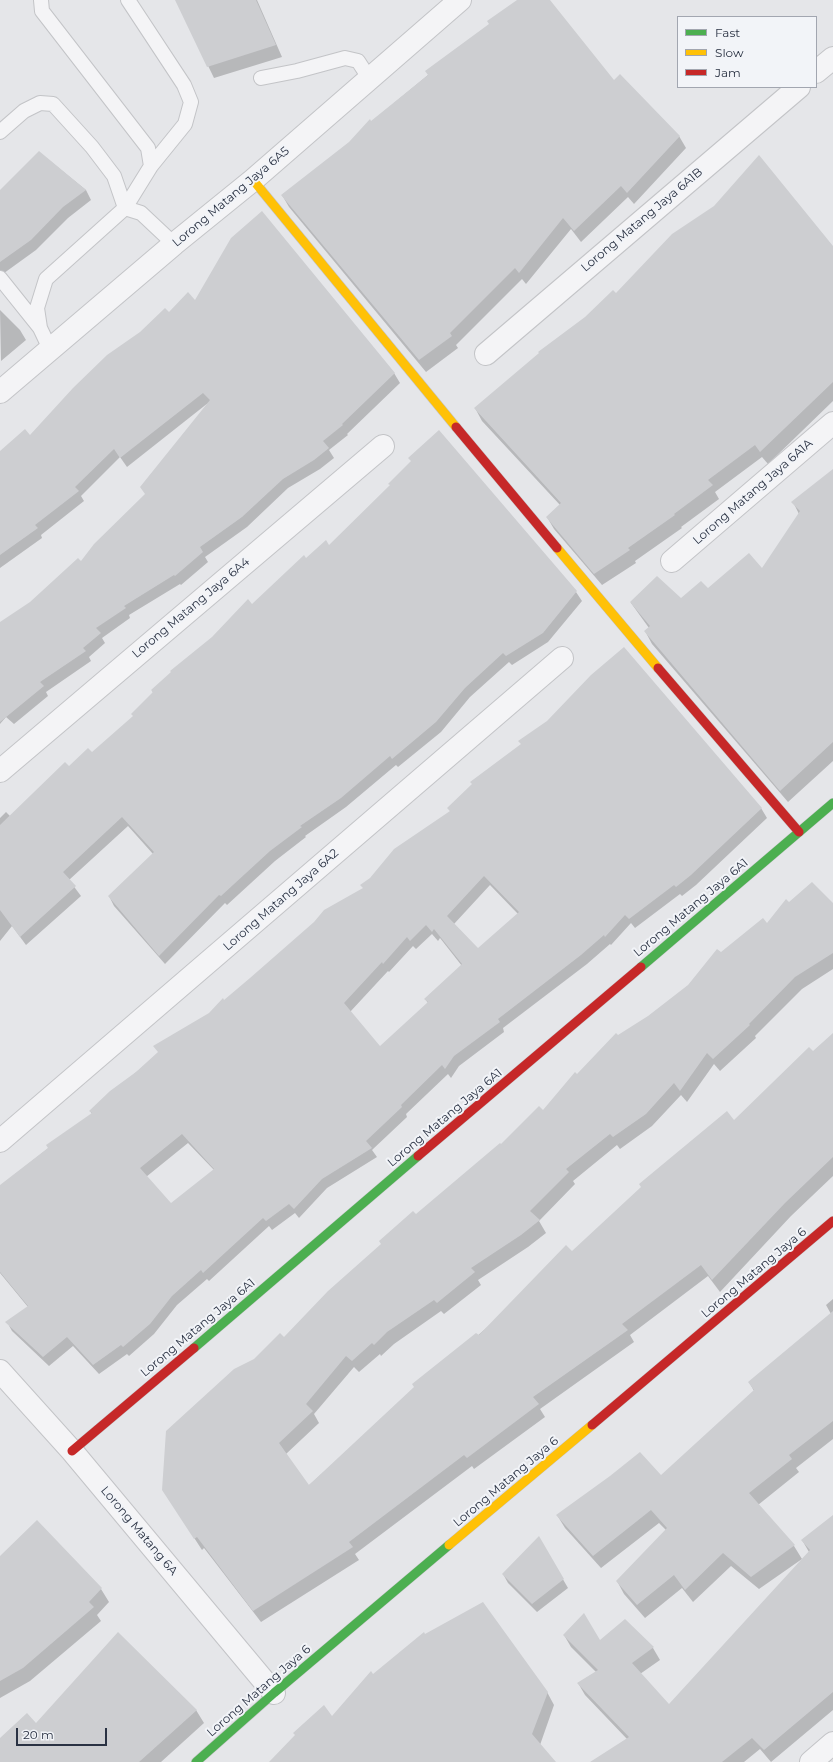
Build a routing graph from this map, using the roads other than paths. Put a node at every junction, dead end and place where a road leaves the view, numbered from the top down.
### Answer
1 (41, 0) edge
2 (128, 0) edge
3 (460, 0) edge
4 (833, 58) edge
5 (817, 71) edge
6 (261, 78) dead end
7 (369, 78) junction
8 (797, 88) edge
9 (0, 132) edge
10 (151, 166) junction
11 (253, 180) junction
12 (125, 208) junction
13 (174, 244) junction
14 (0, 278) edge
15 (40, 328) junction
16 (50, 349) junction
17 (486, 354) dead end
18 (0, 392) edge
19 (833, 423) edge
20 (383, 446) dead end
21 (672, 561) dead end
22 (562, 658) dead end
23 (0, 771) edge
24 (833, 803) edge
25 (799, 832) junction
26 (0, 1141) edge
27 (833, 1221) edge
28 (0, 1372) edge
29 (72, 1451) junction
30 (274, 1693) junction
31 (833, 1743) edge
32 (196, 1762) edge
33 (811, 1762) edge

1 - 10 lane
2 - 10 lane
3 - 7 street, Lorong Matang Jaya 6A5
4 - 5 street
6 - 7 lane
7 - 11 street, Lorong Matang Jaya 6A5
8 - 17 street, Lorong Matang Jaya 6A1B
9 - 12 lane
10 - 12 lane
11 - 13 street, Lorong Matang Jaya 6A5
11 - 25 street
12 - 13 lane
12 - 15 lane
13 - 16 street, Lorong Matang Jaya 6A5
14 - 15 lane
15 - 16 lane
16 - 18 street, Lorong Matang Jaya 6A5
19 - 21 street, Lorong Matang Jaya 6A1A
20 - 23 street, Lorong Matang Jaya 6A4
22 - 26 street, Lorong Matang Jaya 6A2
24 - 25 street, Lorong Matang Jaya 6A1
25 - 29 street, Lorong Matang Jaya 6A1
27 - 30 street, Lorong Matang Jaya 6
28 - 29 street, Lorong Matang 6A
29 - 30 street, Lorong Matang 6A
30 - 32 street, Lorong Matang Jaya 6
31 - 33 street

